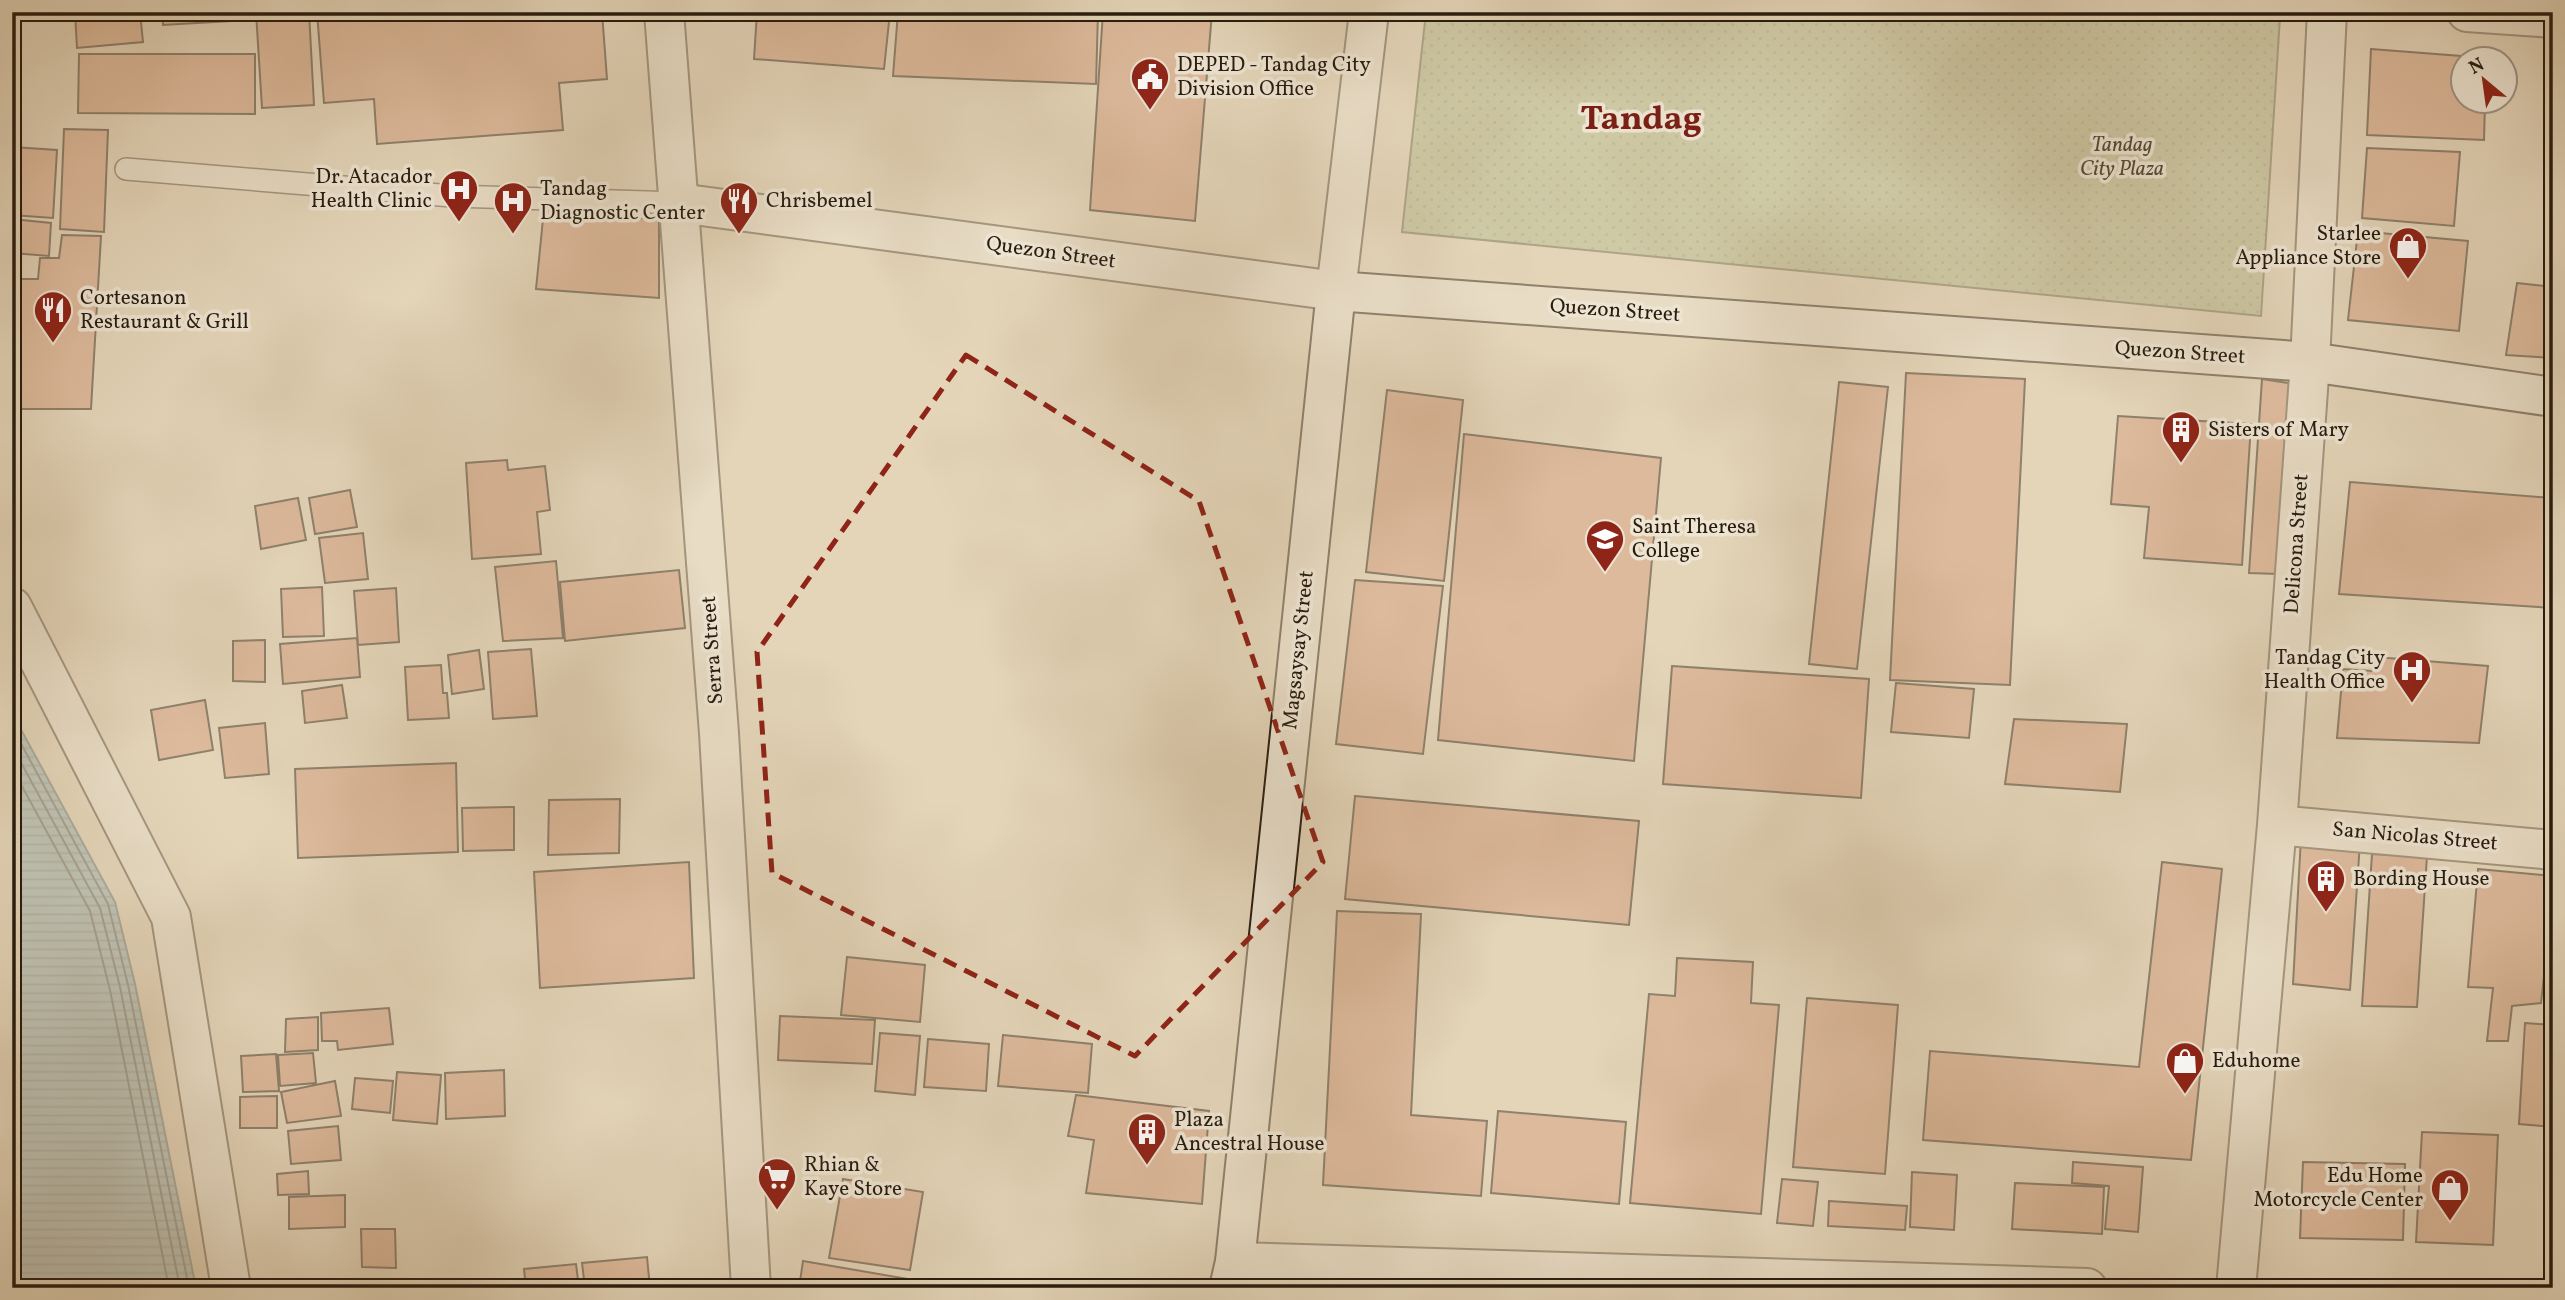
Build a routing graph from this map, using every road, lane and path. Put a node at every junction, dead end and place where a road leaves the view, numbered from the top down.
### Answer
1 (664, 12) edge
2 (1369, 12) edge
3 (2327, 12) edge
4 (2468, 12) edge
5 (2553, 18) edge
6 (126, 169) dead end
7 (679, 203) junction
8 (1336, 291) junction
9 (2310, 362) junction
10 (2553, 397) edge
11 (12, 607) edge
12 (2277, 825) junction
13 (2553, 850) edge
14 (1232, 1275) edge
15 (231, 1288) edge
16 (751, 1288) edge
17 (2087, 1288) edge
18 (2236, 1288) edge

1 - 7 street, Serra Street
2 - 8 street, Magsaysay Street
3 - 9 street, Delicona Street
4 - 5 street
6 - 7 lane
7 - 8 street, Quezon Street
7 - 16 street, Serra Street
8 - 9 street, Quezon Street
8 - 14 street, Magsaysay Street
9 - 10 street, Quezon Street
9 - 12 street, Delicona Street
11 - 15 street
12 - 13 street, San Nicolas Street
12 - 18 street, Delicona Street
14 - 17 street

